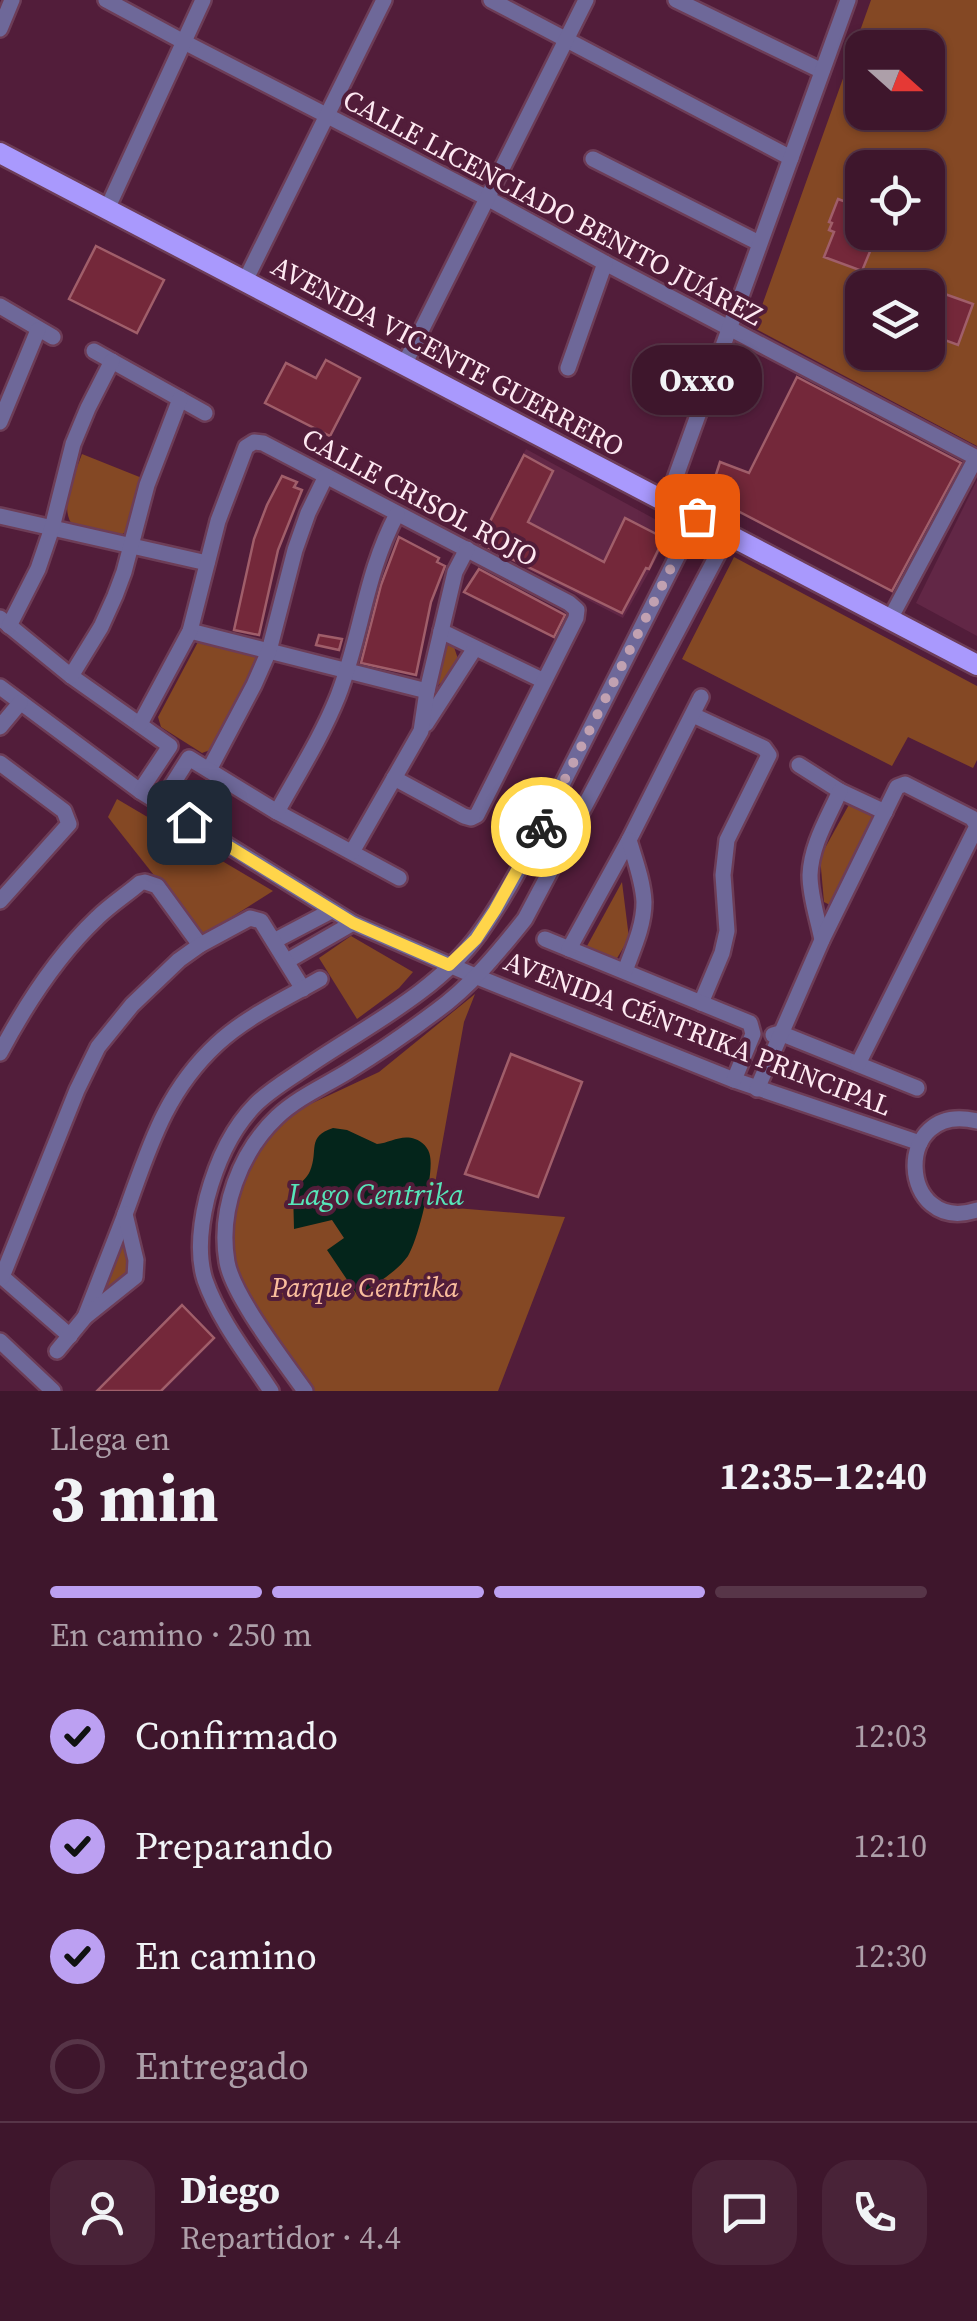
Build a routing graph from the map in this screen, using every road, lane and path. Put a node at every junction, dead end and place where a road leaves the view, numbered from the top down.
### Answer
1 (12, 0) edge
2 (106, 0) edge
3 (204, 0) edge
4 (384, 0) edge
5 (492, 0) edge
6 (586, 0) edge
7 (676, 0) edge
8 (848, 0) edge
9 (0, 28) edge
10 (565, 40) junction
11 (184, 42) junction
12 (822, 71) junction
13 (326, 115) junction
14 (0, 154) edge
15 (790, 158) junction
16 (593, 159) dead end
17 (487, 198) junction
18 (107, 209) junction
19 (759, 243) junction
20 (605, 263) junction
21 (246, 282) junction
22 (0, 306) edge
23 (730, 327) junction
24 (94, 351) dead end
25 (112, 361) junction
26 (404, 365) junction
27 (568, 368) dead end
28 (180, 400) junction
29 (205, 412) dead end
30 (0, 422) edge
31 (977, 458) edge
32 (326, 476) junction
33 (667, 502) junction
34 (397, 514) junction
35 (0, 516) edge
36 (697, 516) junction
37 (52, 528) junction
38 (728, 533) junction
39 (130, 547) junction
40 (466, 550) junction
41 (207, 563) junction
42 (890, 619) junction
43 (4, 622) edge
44 (190, 631) junction
45 (441, 631) junction
46 (475, 648) junction
47 (269, 651) junction
48 (977, 665) edge
49 (346, 670) junction
50 (71, 676) junction
51 (544, 680) junction
52 (428, 690) junction
53 (1, 691) edge
54 (606, 697) junction
55 (701, 698) dead end
56 (20, 703) junction
57 (634, 711) junction
58 (693, 715) junction
59 (140, 724) junction
60 (0, 727) edge
61 (421, 731) junction
62 (799, 765) dead end
63 (210, 770) junction
64 (4, 772) edge
65 (394, 778) junction
66 (140, 791) junction
67 (840, 791) junction
68 (160, 804) junction
69 (277, 812) junction
70 (885, 812) junction
71 (629, 840) junction
72 (352, 852) junction
73 (399, 878) dead end
74 (0, 901) edge
75 (332, 910) junction
76 (353, 923) junction
77 (546, 939) dead end
78 (822, 940) junction
79 (274, 941) junction
80 (200, 945) junction
81 (569, 949) junction
82 (287, 961) junction
83 (449, 965) junction
84 (625, 971) junction
85 (475, 976) junction
86 (320, 980) dead end
87 (303, 989) junction
88 (701, 1003) junction
89 (780, 1033) junction
90 (0, 1053) edge
91 (858, 1064) junction
92 (734, 1080) junction
93 (754, 1088) junction
94 (917, 1088) dead end
95 (977, 1103) edge
96 (972, 1120) edge
97 (920, 1142) junction
98 (977, 1210) edge
99 (125, 1214) junction
100 (1, 1276) edge
101 (85, 1317) junction
102 (70, 1336) junction
103 (0, 1341) edge
104 (57, 1351) dead end
105 (302, 1390) edge
106 (53, 1391) edge
107 (271, 1391) edge

1 - 9 street
2 - 11 street, CALLE LICENCIADO BENITO JUÁREZ
3 - 11 street
4 - 13 street
5 - 10 street
6 - 10 street
7 - 12 street
8 - 12 street
10 - 15 street
10 - 17 street
11 - 13 street, CALLE LICENCIADO BENITO JUÁREZ
11 - 18 street
12 - 15 street
13 - 17 street, CALLE LICENCIADO BENITO JUÁREZ
13 - 21 street
14 - 18 main road, AVENIDA VICENTE GUERRERO
15 - 19 street
16 - 19 street
17 - 20 street, CALLE LICENCIADO BENITO JUÁREZ
17 - 26 street
18 - 21 main road, AVENIDA VICENTE GUERRERO
19 - 23 street
20 - 23 street, CALLE LICENCIADO BENITO JUÁREZ
20 - 27 street
21 - 26 main road, AVENIDA VICENTE GUERRERO
22 - 30 street
23 - 31 street, CALLE LICENCIADO BENITO JUÁREZ
23 - 33 street
24 - 25 street
25 - 28 street
25 - 37 street
26 - 33 main road, AVENIDA VICENTE GUERRERO
28 - 29 street
28 - 39 street
31 - 42 street
32 - 34 street, CALLE CRISOL ROJO
32 - 41 street, CALLE CRISOL ROJO
32 - 47 street
33 - 36 main road, AVENIDA VICENTE GUERRERO
34 - 40 street, CALLE CRISOL ROJO
34 - 49 street
35 - 37 street
36 - 38 main road, AVENIDA VICENTE GUERRERO
36 - 54 street
37 - 39 street
37 - 43 street
38 - 42 main road, AVENIDA VICENTE GUERRERO
38 - 57 street
39 - 41 street
39 - 50 street
40 - 45 street
40 - 51 street, CALLE CRISOL ROJO
41 - 44 street
42 - 48 main road, AVENIDA VICENTE GUERRERO
43 - 50 street
44 - 47 street
44 - 59 street
45 - 46 street
45 - 52 street
46 - 51 street
46 - 61 street
47 - 49 street
47 - 63 street
49 - 52 street
49 - 69 street
50 - 59 street
51 - 65 street
52 - 61 street
53 - 56 street, AVENIDA CÉNTRIKA PRINCIPAL
54 - 57 street
54 - 83 street
55 - 58 street
56 - 60 street
56 - 66 street, AVENIDA CÉNTRIKA PRINCIPAL
57 - 85 street
58 - 71 street
58 - 88 street
59 - 66 street
61 - 65 street
62 - 67 street
63 - 68 street
63 - 69 street
64 - 74 street
65 - 72 street
66 - 68 street, AVENIDA CÉNTRIKA PRINCIPAL
67 - 70 street
67 - 78 street
68 - 75 street, AVENIDA CÉNTRIKA PRINCIPAL
69 - 72 street
70 - 78 street
70 - 91 street
71 - 81 street
71 - 84 street
72 - 73 street
75 - 76 street, AVENIDA CÉNTRIKA PRINCIPAL
75 - 79 street
76 - 82 street
76 - 83 street, AVENIDA CÉNTRIKA PRINCIPAL
77 - 81 street
78 - 89 street
79 - 80 street
79 - 82 street
80 - 90 street
80 - 100 street
81 - 84 street
82 - 87 street
83 - 85 street, AVENIDA CÉNTRIKA PRINCIPAL
83 - 107 street
84 - 88 street
85 - 92 street, AVENIDA CÉNTRIKA PRINCIPAL
85 - 105 street
86 - 87 street
87 - 99 street
88 - 92 street
89 - 91 street
89 - 93 street
91 - 94 street
92 - 93 street, AVENIDA CÉNTRIKA PRINCIPAL
93 - 97 street, AVENIDA CÉNTRIKA PRINCIPAL
95 - 96 street
96 - 97 street
97 - 98 street
99 - 101 street
99 - 101 street
100 - 102 street
101 - 102 street
102 - 104 street
103 - 106 street

